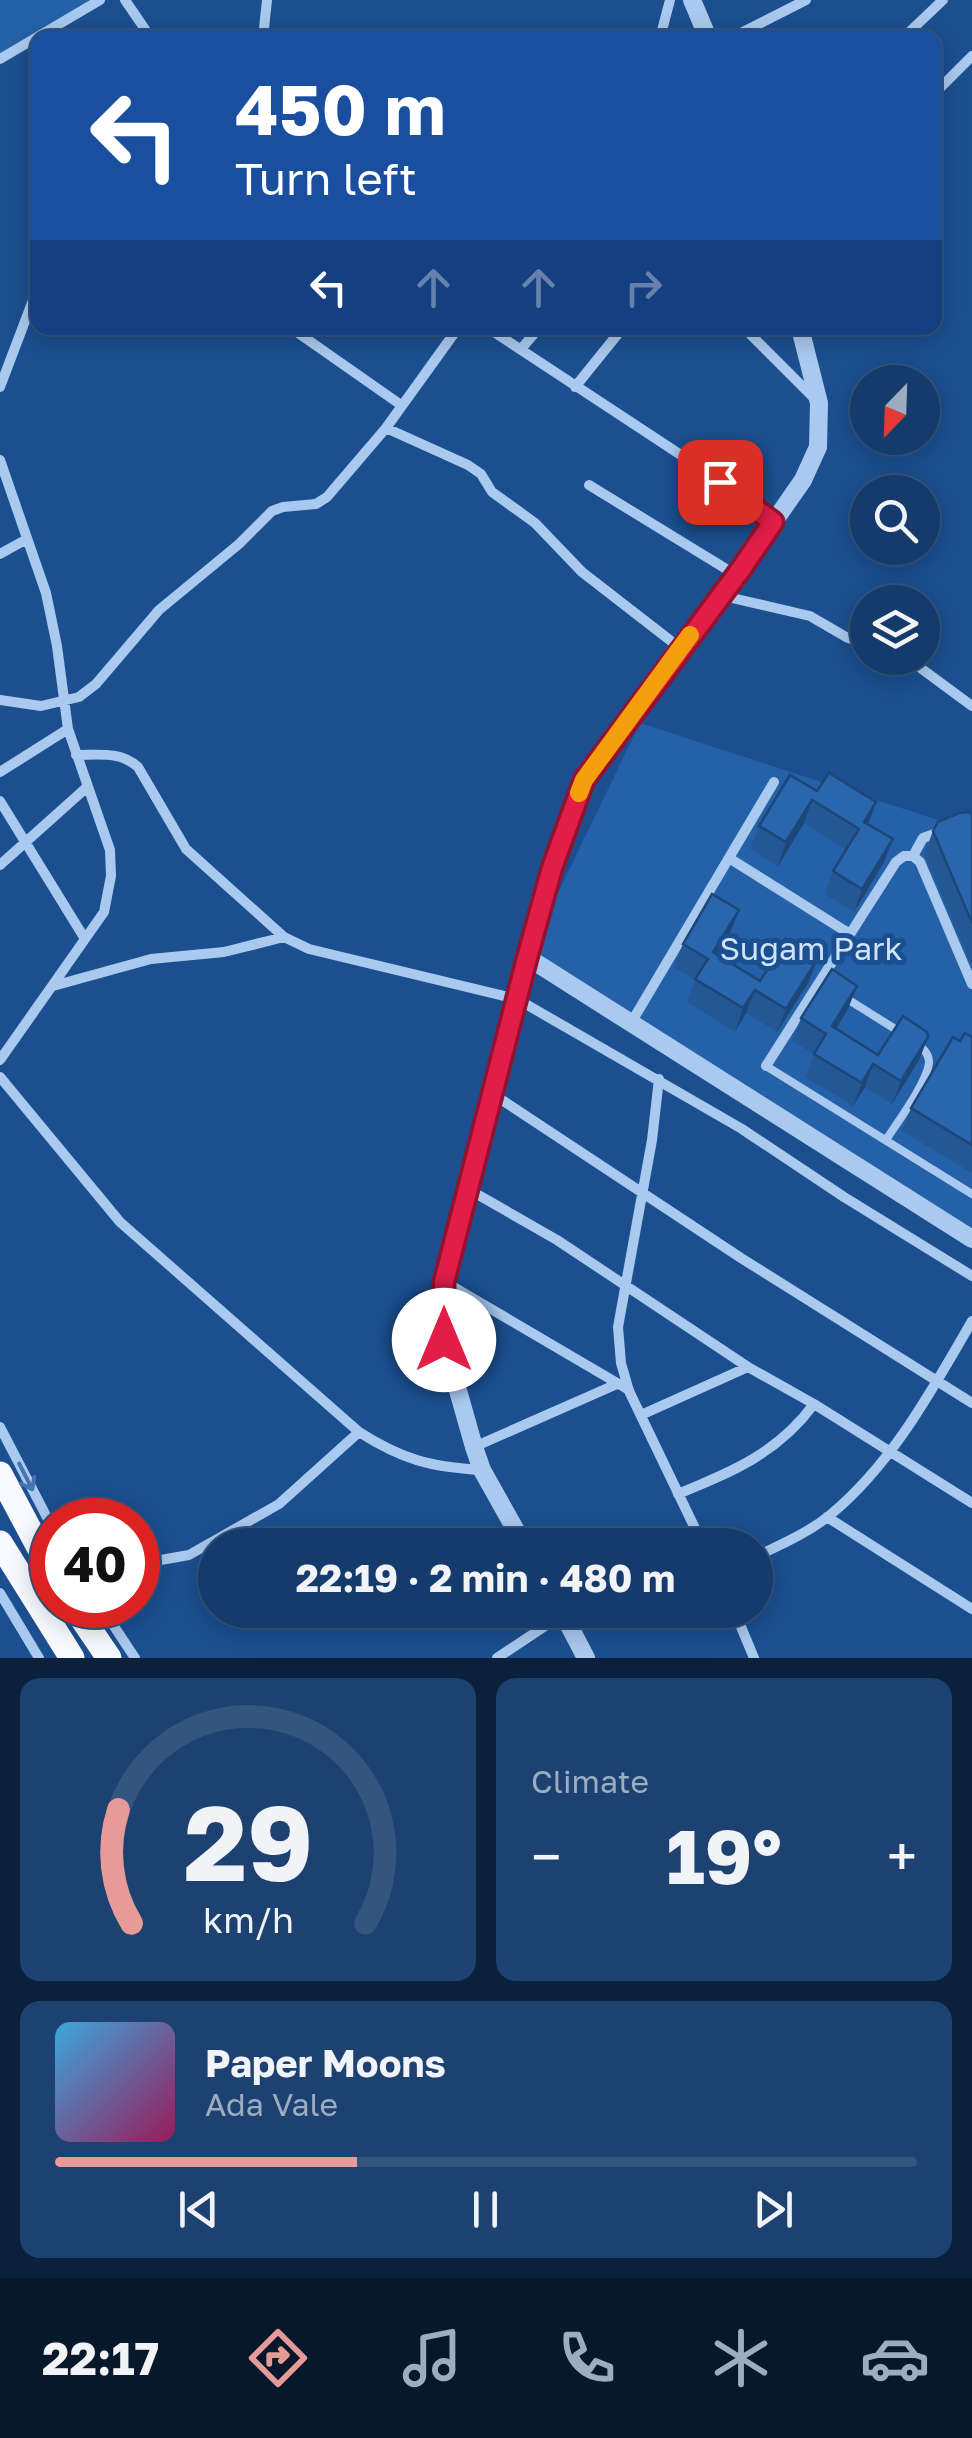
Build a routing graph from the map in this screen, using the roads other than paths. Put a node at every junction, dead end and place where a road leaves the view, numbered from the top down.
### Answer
1 (100, 0) edge
2 (125, 0) edge
3 (267, 0) edge
4 (670, 0) edge
5 (692, 0) edge
6 (806, 0) edge
7 (943, 0) edge
8 (49, 30) edge
9 (146, 30) edge
10 (265, 30) edge
11 (662, 30) edge
12 (705, 30) edge
13 (747, 30) edge
14 (911, 30) edge
15 (30, 41) edge
16 (972, 56) edge
17 (0, 59) edge
18 (942, 86) edge
19 (30, 309) edge
20 (301, 335) edge
21 (453, 335) edge
22 (500, 335) edge
23 (533, 335) edge
24 (617, 335) edge
25 (751, 335) edge
26 (802, 335) edge
27 (521, 348) junction
28 (0, 386) edge
29 (575, 386) junction
30 (819, 403) junction
31 (402, 406) junction
32 (386, 428) junction
33 (0, 460) edge
34 (589, 485) dead end
35 (773, 522) junction
36 (27, 539) junction
37 (0, 554) edge
38 (736, 575) junction
39 (719, 595) junction
40 (850, 638) edge
41 (680, 648) junction
42 (930, 675) edge
43 (0, 700) edge
44 (63, 704) junction
45 (972, 706) edge
46 (68, 729) junction
47 (76, 755) junction
48 (0, 772) edge
49 (774, 782) dead end
50 (86, 788) junction
51 (0, 801) edge
52 (960, 824) edge
53 (26, 842) junction
54 (914, 856) junction
55 (729, 858) junction
56 (0, 865) edge
57 (850, 934) junction
58 (284, 937) junction
59 (85, 939) junction
60 (527, 958) junction
61 (819, 982) junction
62 (972, 984) edge
63 (52, 986) junction
64 (518, 999) junction
65 (631, 1023) junction
66 (0, 1060) edge
67 (766, 1066) joint
68 (0, 1077) edge
69 (660, 1079) junction
70 (492, 1094) junction
71 (886, 1140) junction
72 (468, 1189) junction
73 (643, 1191) junction
74 (972, 1194) edge
75 (972, 1239) edge
76 (972, 1276) edge
77 (444, 1282) junction
78 (624, 1286) junction
79 (972, 1321) edge
80 (748, 1367) junction
81 (938, 1380) junction
82 (617, 1384) junction
83 (629, 1391) junction
84 (814, 1404) junction
85 (972, 1404) edge
86 (641, 1414) junction
87 (0, 1426) edge
88 (359, 1432) junction
89 (474, 1447) junction
90 (890, 1452) junction
91 (482, 1470) junction
92 (0, 1474) edge
93 (678, 1494) junction
94 (37, 1498) edge
95 (972, 1503) edge
96 (827, 1518) junction
97 (514, 1528) edge
98 (695, 1528) edge
99 (30, 1531) edge
100 (0, 1543) edge
101 (773, 1547) edge
102 (160, 1560) edge
103 (0, 1592) edge
104 (972, 1609) edge
105 (89, 1628) edge
106 (115, 1628) edge
107 (539, 1628) edge
108 (570, 1628) edge
109 (742, 1628) edge
110 (39, 1658) edge
111 (72, 1658) edge
112 (109, 1658) edge
113 (135, 1658) edge
114 (497, 1658) edge
115 (586, 1658) edge
116 (754, 1658) edge

1 - 8 street
2 - 9 street
3 - 10 street
4 - 11 street
5 - 12 street
6 - 13 street
7 - 14 street
15 - 17 street
16 - 18 street
19 - 28 street
20 - 31 street
21 - 31 street
22 - 27 street
23 - 27 street
24 - 29 street
25 - 30 street
26 - 30 street
27 - 29 street
29 - 35 street
30 - 35 street
31 - 32 street
32 - 41 street
32 - 44 street
33 - 36 street
34 - 38 street
35 - 38 street
36 - 37 street
36 - 44 street
38 - 39 street
39 - 40 street
39 - 41 street
41 - 60 street
42 - 45 street
43 - 44 street
44 - 46 street
46 - 47 street
46 - 48 street
47 - 50 street
47 - 58 street
49 - 55 street
50 - 53 street
50 - 59 street
51 - 53 street
52 - 54 street
53 - 56 street
53 - 59 street
54 - 57 street
54 - 62 street
55 - 57 street
55 - 65 street
57 - 61 street
58 - 63 street
58 - 64 street
59 - 63 street
60 - 64 street
60 - 65 street
61 - 67 street
61 - 71 lane
63 - 66 street
64 - 69 street
64 - 70 street
65 - 75 street
67 - 71 lane
68 - 88 street
69 - 73 street
69 - 76 street
70 - 72 street
70 - 73 street
71 - 74 lane
72 - 77 street
72 - 78 street
73 - 78 street
73 - 81 street
77 - 82 street
77 - 89 street
78 - 80 street
78 - 83 street
79 - 81 street
80 - 84 street
80 - 86 street
81 - 85 street
81 - 90 street
82 - 83 street
82 - 89 street
83 - 86 street
84 - 90 street
84 - 93 street
86 - 93 street
87 -> 94 street
88 - 91 street
88 - 102 street
89 - 91 street
90 - 95 street
90 - 96 street
91 - 97 street
92 - 99 highway
93 - 98 street
96 - 101 street
96 - 104 street
100 - 111 highway
103 - 110 street
105 - 112 highway
106 - 113 street
107 - 114 street
108 - 115 street
109 - 116 street

